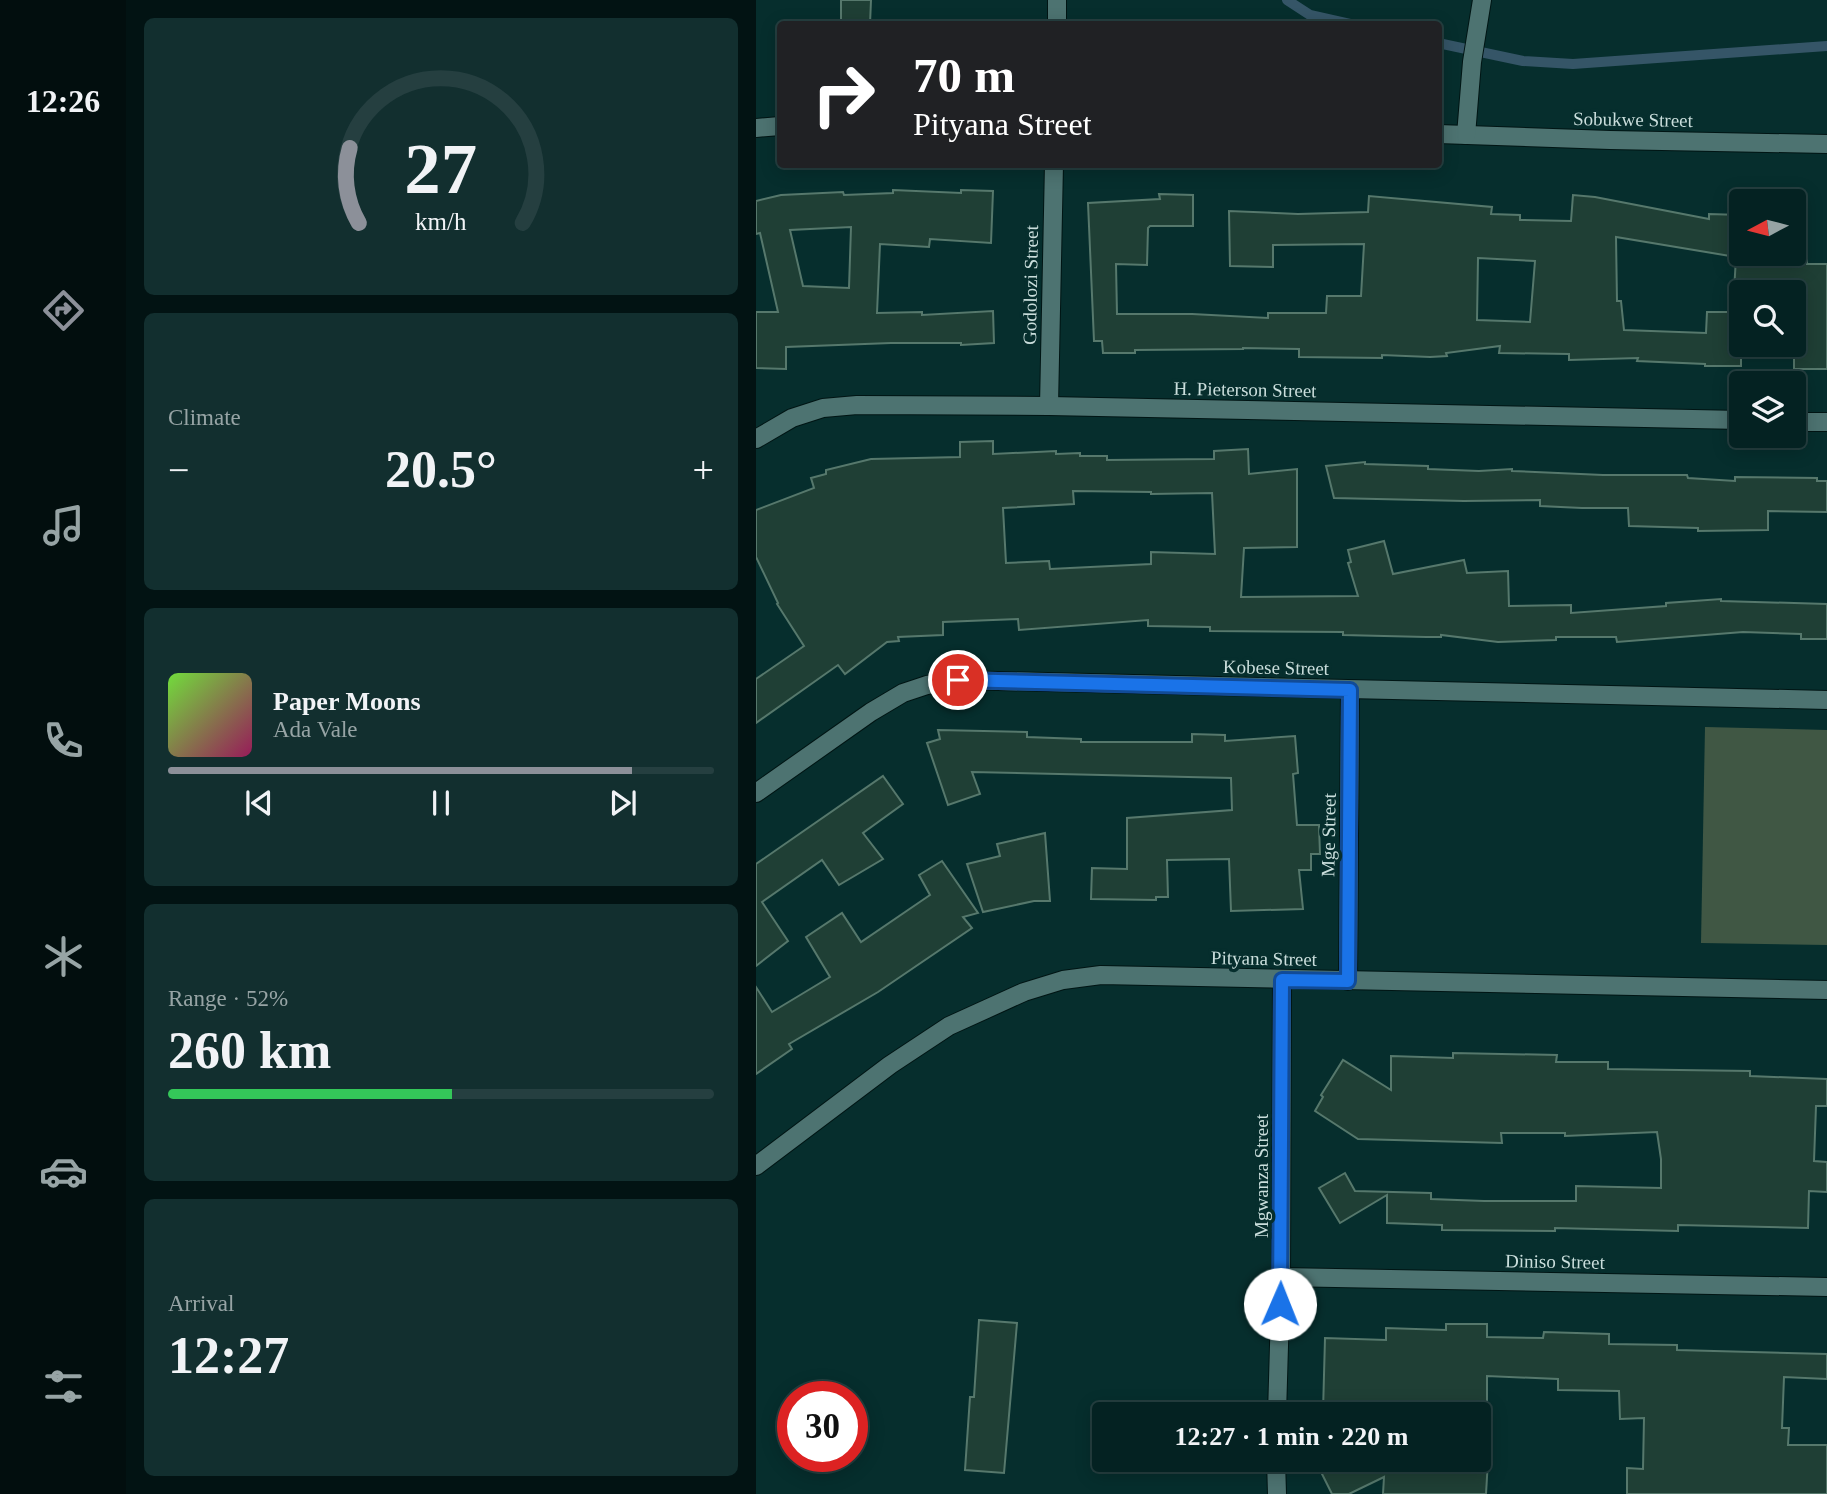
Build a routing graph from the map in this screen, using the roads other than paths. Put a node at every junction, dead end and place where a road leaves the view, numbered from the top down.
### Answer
1 (1057, 0) edge
2 (1482, 0) edge
3 (1057, 21) edge
4 (777, 126) edge
5 (756, 128) edge
6 (1442, 134) edge
7 (1466, 135) junction
8 (1827, 144) edge
9 (1054, 168) edge
10 (1049, 406) junction
11 (1729, 420) edge
12 (1806, 422) edge
13 (1827, 422) edge
14 (756, 439) edge
15 (1350, 690) junction
16 (1827, 700) edge
17 (756, 793) edge
18 (1282, 980) junction
19 (1348, 981) junction
20 (1827, 990) edge
21 (756, 1166) edge
22 (1281, 1276) junction
23 (1827, 1287) edge
24 (1277, 1402) edge
25 (1276, 1472) edge
26 (1277, 1494) edge

1 - 3 street
2 - 7 street
4 - 5 street
6 - 7 street, Sobukwe Street
7 - 8 street, Sobukwe Street
9 - 10 street, Godolozi Street
10 - 11 street, H. Pieterson Street
10 - 14 street, H. Pieterson Street
12 - 13 street
15 - 16 street, Kobese Street
15 - 17 street, Kobese Street
15 - 19 street, Mge Street
18 - 19 street, Pityana Street
18 - 21 street, Pityana Street
18 - 22 street, Mgwanza Street
19 - 20 street, Pityana Street
22 - 23 street, Diniso Street
22 - 24 street, Mgwanza Street
25 - 26 street

